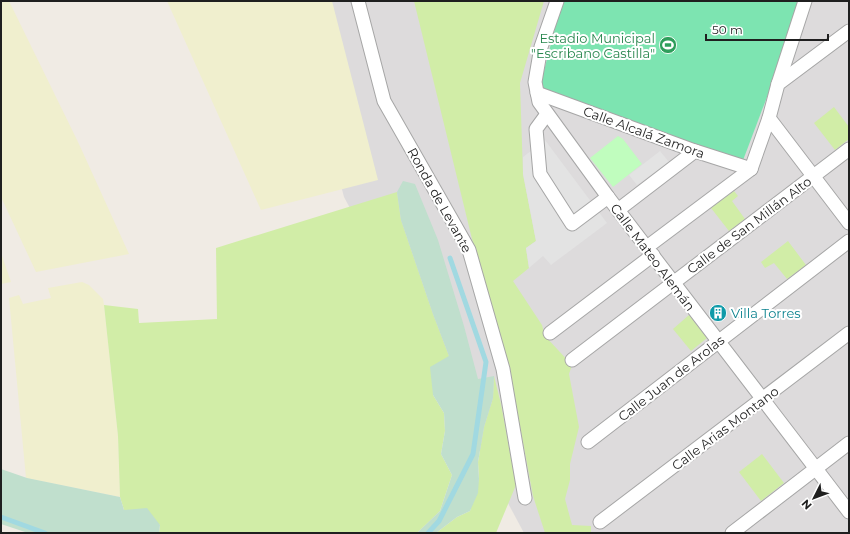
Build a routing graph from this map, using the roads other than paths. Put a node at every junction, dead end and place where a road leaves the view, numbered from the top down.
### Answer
1 (358, 1) edge
2 (557, 1) edge
3 (805, 1) edge
4 (849, 31) edge
5 (778, 84) junction
6 (538, 93) junction
7 (547, 114) junction
8 (769, 118) junction
9 (849, 149) edge
10 (695, 151) junction
11 (751, 169) junction
12 (813, 176) junction
13 (608, 197) junction
14 (618, 210) junction
15 (849, 223) edge
16 (849, 241) edge
17 (650, 251) junction
18 (674, 282) junction
19 (550, 333) dead end
20 (849, 333) edge
21 (718, 341) junction
22 (572, 360) dead end
23 (762, 399) junction
24 (588, 442) dead end
25 (849, 443) edge
26 (816, 469) junction
27 (525, 498) dead end
28 (849, 512) edge
29 (600, 522) dead end
30 (732, 533) edge

1 - 27 street, Ronda de Levante
2 - 6 street, Calle Mateo Alemán
3 - 5 street
4 - 5 street
5 - 8 street
6 - 7 street, Calle Mateo Alemán
6 - 10 street, Calle Alcalá Zamora
7 - 13 street, Calle Mateo Alemán
7 - 13 street
8 - 11 street
8 - 12 street
9 - 12 street, Calle de San Millán Alto
10 - 11 street, Calle Alcalá Zamora
10 - 14 street
11 - 17 street
12 - 15 street
12 - 18 street, Calle de San Millán Alto
13 - 14 street, Calle Mateo Alemán
14 - 17 street, Calle Mateo Alemán
16 - 21 street, Calle Juan de Arolas
17 - 18 street, Calle Mateo Alemán
17 - 19 street
18 - 21 street, Calle Mateo Alemán
18 - 22 street, Calle de San Millán Alto
20 - 23 street, Calle Arias Montano
21 - 23 street, Calle Mateo Alemán
21 - 24 street, Calle Juan de Arolas
23 - 26 street, Calle Mateo Alemán
23 - 29 street, Calle Arias Montano
25 - 26 street
26 - 28 street, Calle Mateo Alemán
26 - 30 street

